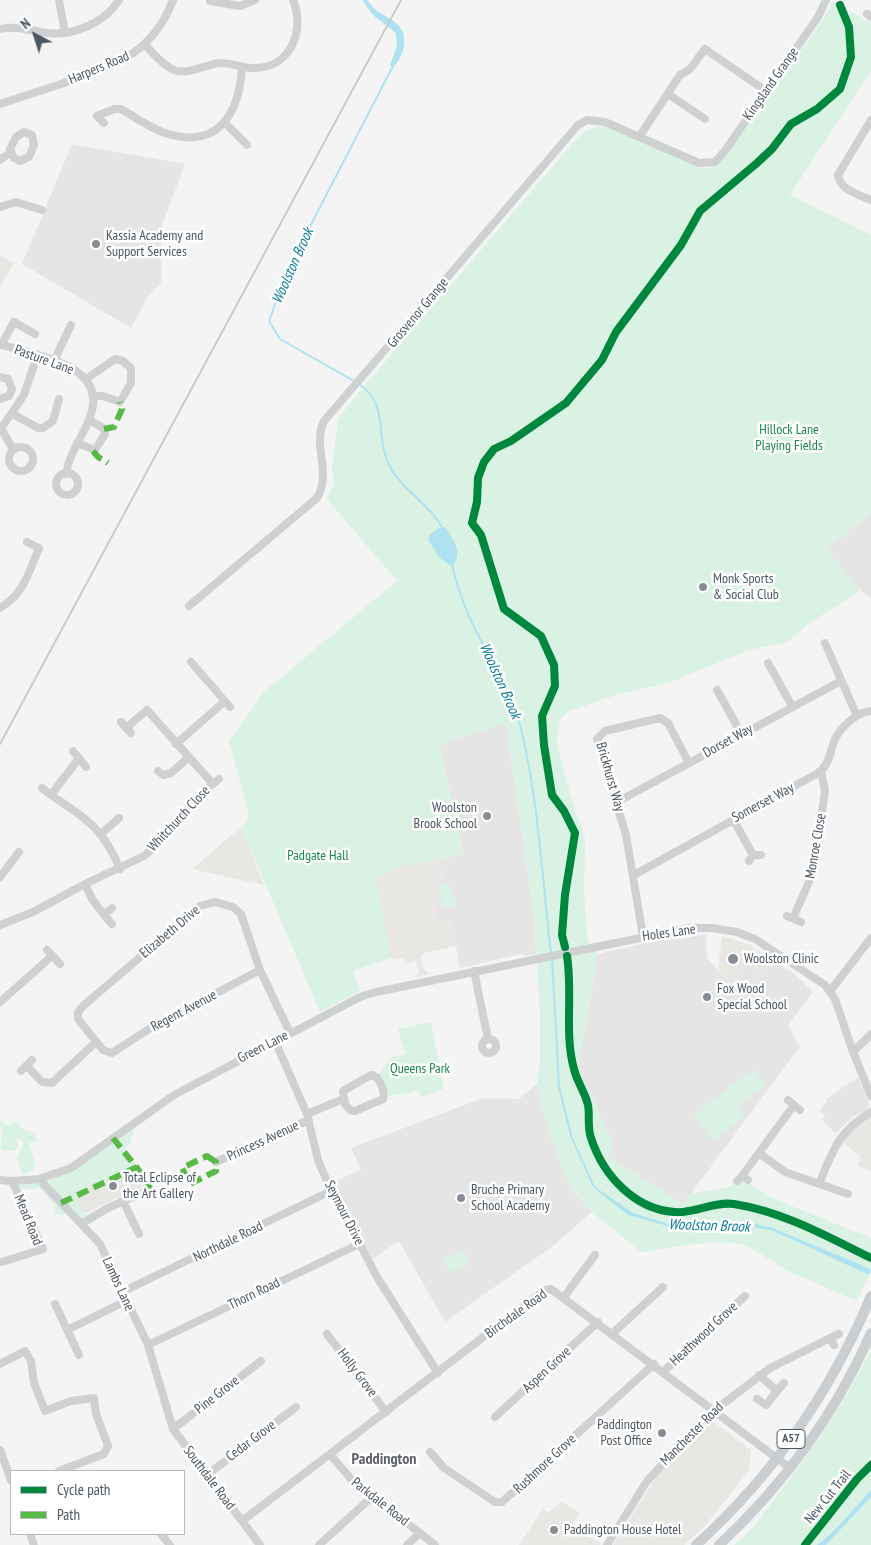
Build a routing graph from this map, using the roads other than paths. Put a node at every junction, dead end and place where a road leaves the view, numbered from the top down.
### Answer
1 (59, 0) edge
2 (119, 0) edge
3 (173, 0) edge
4 (254, 0) edge
5 (294, 0) edge
6 (826, 0) edge
7 (208, 2) edge
8 (0, 29) edge
9 (65, 33) junction
10 (145, 45) junction
11 (242, 67) junction
12 (766, 91) junction
13 (668, 94) junction
14 (0, 104) edge
15 (705, 119) dead end
16 (871, 120) edge
17 (224, 122) junction
18 (104, 123) dead end
19 (639, 137) junction
20 (246, 145) dead end
21 (10, 153) dead end
22 (0, 160) edge
23 (711, 163) joint
24 (871, 200) edge
25 (0, 207) edge
26 (42, 210) dead end
27 (72, 326) dead end
28 (35, 334) dead end
29 (0, 345) edge
30 (37, 356) junction
31 (54, 361) junction
32 (0, 377) edge
33 (86, 379) junction
34 (9, 396) junction
35 (94, 396) junction
36 (0, 399) edge
37 (59, 399) dead end
38 (15, 410) junction
39 (89, 420) junction
40 (1, 430) edge
41 (77, 443) junction
42 (13, 449) dead end
43 (66, 474) dead end
44 (27, 542) dead end
45 (39, 548) junction
46 (47, 552) dead end
47 (188, 606) dead end
48 (0, 608) edge
49 (825, 643) dead end
50 (190, 662) dead end
51 (768, 664) dead end
52 (841, 681) junction
53 (717, 690) dead end
54 (792, 706) junction
55 (871, 711) edge
56 (857, 716) junction
57 (126, 728) dead end
58 (741, 734) junction
59 (176, 744) junction
60 (73, 751) dead end
61 (189, 757) junction
62 (79, 758) junction
63 (689, 763) junction
64 (86, 767) dead end
65 (158, 771) dead end
66 (821, 771) junction
67 (42, 788) dead end
68 (51, 795) junction
69 (617, 802) junction
70 (119, 818) dead end
71 (733, 819) junction
72 (102, 833) junction
73 (19, 852) dead end
74 (754, 857) dead end
75 (120, 869) junction
76 (634, 875) junction
77 (0, 877) edge
78 (85, 884) junction
79 (112, 908) dead end
80 (104, 915) junction
81 (794, 919) dead end
82 (0, 923) edge
83 (112, 924) dead end
84 (643, 936) junction
85 (871, 938) edge
86 (548, 955) joint
87 (60, 964) dead end
88 (260, 970) junction
89 (474, 971) junction
90 (831, 990) junction
91 (0, 1002) edge
92 (290, 1033) junction
93 (871, 1034) edge
94 (488, 1039) dead end
95 (275, 1041) junction
96 (96, 1042) junction
97 (853, 1052) junction
98 (27, 1066) dead end
99 (871, 1096) edge
100 (343, 1099) junction
101 (794, 1105) dead end
102 (871, 1112) edge
103 (308, 1117) junction
104 (759, 1153) junction
105 (216, 1162) dead end
106 (39, 1179) junction
107 (742, 1179) dead end
108 (0, 1180) edge
109 (12, 1182) junction
110 (820, 1184) junction
111 (150, 1189) dead end
112 (333, 1190) junction
113 (848, 1194) dead end
114 (123, 1201) junction
115 (81, 1224) junction
116 (139, 1234) dead end
117 (359, 1244) junction
118 (595, 1255) dead end
119 (2, 1262) dead end
120 (663, 1287) dead end
121 (122, 1292) junction
122 (745, 1296) dead end
123 (871, 1296) edge
124 (564, 1297) junction
125 (126, 1301) junction
126 (55, 1304) dead end
127 (598, 1322) junction
128 (67, 1330) junction
129 (614, 1333) junction
130 (871, 1333) edge
131 (327, 1334) dead end
132 (839, 1334) dead end
133 (148, 1345) junction
134 (79, 1355) dead end
135 (261, 1361) dead end
136 (0, 1364) edge
137 (654, 1364) junction
138 (664, 1371) junction
139 (438, 1373) junction
140 (759, 1375) junction
141 (784, 1383) dead end
142 (777, 1390) junction
143 (757, 1398) dead end
144 (296, 1407) dead end
145 (166, 1408) joint
146 (714, 1410) junction
147 (386, 1412) junction
148 (495, 1418) dead end
149 (172, 1429) junction
150 (0, 1450) edge
151 (430, 1452) dead end
152 (330, 1454) junction
153 (777, 1458) junction
154 (790, 1468) junction
155 (62, 1470) edge
156 (207, 1475) junction
157 (10, 1477) edge
158 (373, 1496) junction
159 (242, 1521) junction
160 (420, 1533) junction
161 (260, 1545) edge
162 (319, 1545) edge
163 (407, 1545) edge
164 (434, 1545) edge
165 (607, 1545) edge
166 (696, 1545) edge
167 (719, 1545) edge

1 - 9 street
2 - 9 street
3 - 10 street, Harpers Road
4 - 7 street
5 - 11 street
6 - 12 street, Kingsland Grange
8 - 9 street
10 - 11 street
10 - 14 street, Harpers Road
11 - 17 street
12 - 13 street
12 - 23 street, Kingsland Grange
13 - 15 street
13 - 19 street
16 - 24 street
17 - 18 street
17 - 20 street
19 - 23 street, Grosvenor Grange
19 - 47 street, Grosvenor Grange
21 - 22 street
25 - 26 street
27 - 31 street
28 - 29 street
29 - 30 street, Pasture Lane
30 - 31 street, Pasture Lane
30 - 38 street
31 - 33 street, Pasture Lane
32 - 34 street
33 - 35 street, Pasture Lane
33 - 35 street, Pasture Lane
34 - 36 street
34 - 38 street
35 - 39 street
37 - 38 street
38 - 40 street
39 - 41 street
39 - 41 street
40 - 42 street
41 - 43 street
44 - 45 street
45 - 46 street
45 - 48 street
49 - 52 street
50 - 59 street
51 - 54 street
52 - 54 street, Dorset Way
52 - 56 street
53 - 58 street
54 - 58 street, Dorset Way
55 - 56 street
56 - 66 street
57 - 59 street
58 - 63 street, Dorset Way
59 - 61 street
60 - 62 street
61 - 65 street
61 - 75 street, Whitchurch Close
62 - 64 street
62 - 68 street
63 - 69 street, Dorset Way
63 - 69 street, Brickhurst Way
66 - 71 street, Somerset Way
66 - 81 street, Monroe Close
67 - 68 street
68 - 72 street
69 - 76 street, Brickhurst Way
70 - 72 street
71 - 74 street
71 - 76 street, Somerset Way
72 - 75 street
73 - 77 street
75 - 78 street, Whitchurch Close
76 - 84 street, Brickhurst Way
78 - 80 street
78 - 82 street, Whitchurch Close
79 - 80 street
80 - 83 street
84 - 86 street, Holes Lane
84 - 90 street, Holes Lane
85 - 90 street
86 - 89 street, Green Lane
87 - 91 street
88 - 92 street, Elizabeth Drive
88 - 96 street, Regent Avenue
88 - 96 street, Elizabeth Drive
89 - 92 street, Green Lane
89 - 94 street
90 - 97 street
92 - 95 street, Green Lane
93 - 97 street
95 - 103 street, Seymour Drive
95 - 106 street, Green Lane
96 - 98 street
97 - 99 street
100 - 100 street
100 - 103 street, Princess Avenue
101 - 104 street
102 - 110 street
103 - 105 street, Princess Avenue
103 - 112 street, Seymour Drive
104 - 107 street
104 - 110 street
106 - 109 street, Green Lane
106 - 115 street, Lambs Lane
108 - 109 street, Green Lane
109 - 119 street, Mead Road
110 - 113 street
111 - 114 street
112 - 117 street, Seymour Drive
112 - 121 street, Northdale Road
114 - 115 street
114 - 116 street
115 - 121 street, Lambs Lane
117 - 133 street, Thorn Road
117 - 139 street, Seymour Drive
118 - 124 street
120 - 129 street
121 - 125 street, Lambs Lane
122 - 138 street, Heathwood Grove
123 - 153 main road, A57
124 - 127 street, Birchdale Road
124 - 139 street, Birchdale Road
125 - 128 street
125 - 133 street, Lambs Lane
126 - 128 street
127 - 129 street, Birchdale Road
127 - 148 street, Aspen Grove
128 - 134 street
129 - 137 street, Birchdale Road
130 - 154 main road, A57
131 - 147 street, Holly Grove
132 - 140 street, Manchester Road
133 - 145 street, Lambs Lane
135 - 149 street, Pine Grove
136 - 155 street
137 - 138 street, Birchdale Road
137 - 151 street, Rushmore Grove
138 - 146 street, Birchdale Road
139 - 147 street, Birchdale Road
140 - 142 street
140 - 146 street, Manchester Road
141 - 142 street
142 - 143 street
144 - 156 street, Cedar Grove
145 - 149 street, Southdale Road
146 - 153 street, Birchdale Road
146 - 165 street, Manchester Road
147 - 152 street, Birchdale Road
149 - 156 street, Southdale Road
150 - 157 street
152 - 158 street, Parkdale Road
152 - 159 street, Birchdale Road
153 - 154 street, Birchdale Road
153 - 166 main road, A57
154 - 167 main road, A57
156 - 159 street, Southdale Road
158 - 160 street, Parkdale Road
158 - 162 street
159 - 161 street, Southdale Road
160 - 163 street
160 - 164 street, Parkdale Road

